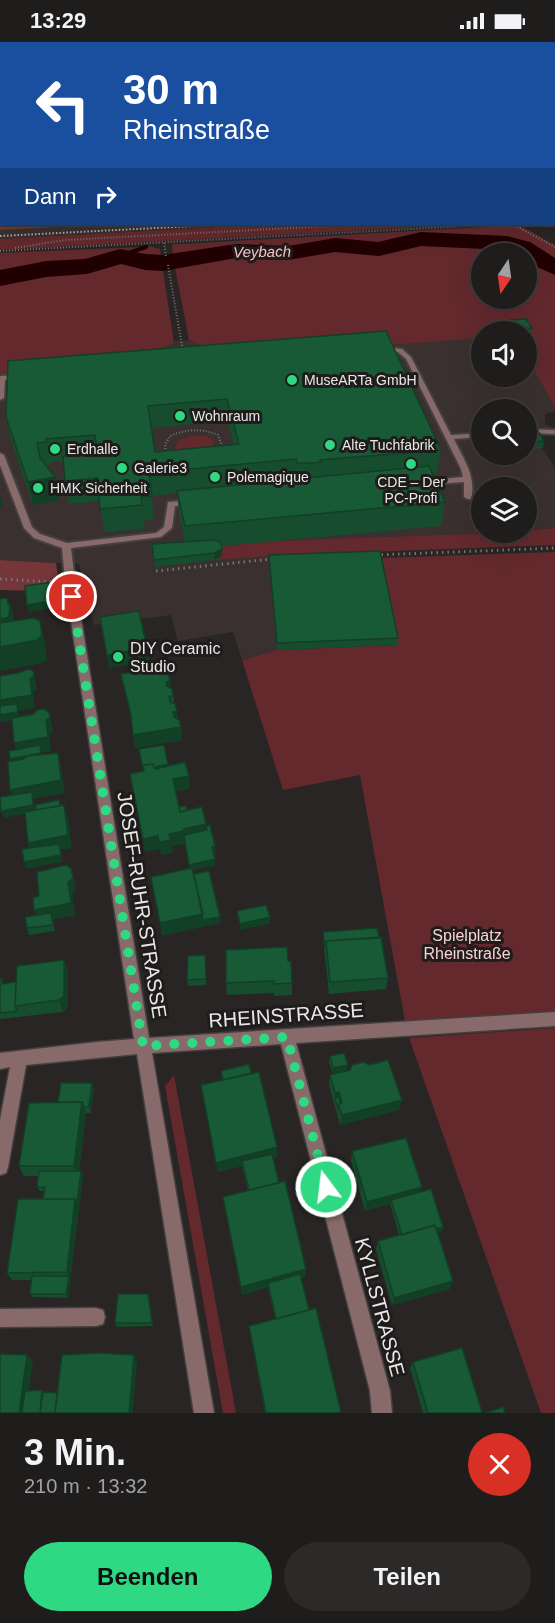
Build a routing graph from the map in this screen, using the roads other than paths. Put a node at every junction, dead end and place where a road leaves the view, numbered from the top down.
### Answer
1 (377, 349) edge
2 (26, 377) edge
3 (0, 398) edge
4 (537, 431) edge
5 (444, 432) junction
6 (555, 432) edge
7 (471, 434) edge
8 (0, 455) edge
9 (468, 479) junction
10 (417, 483) edge
11 (468, 497) dead end
12 (206, 501) edge
13 (66, 546) junction
14 (66, 581) joint
15 (555, 1019) edge
16 (287, 1037) junction
17 (143, 1046) junction
18 (20, 1058) junction
19 (0, 1061) edge
20 (0, 1167) edge
21 (96, 1317) dead end
22 (0, 1318) edge
23 (204, 1413) edge
24 (382, 1413) edge

1 - 5 lane
2 - 3 lane
4 - 6 lane
5 - 7 lane
5 - 9 lane
8 - 13 lane
9 - 10 lane
9 - 11 lane
12 - 13 lane
13 - 14 lane
14 - 17 street, JOSEF-RUHR-STRASSE
15 - 16 street, RHEINSTRASSE
16 - 17 street, RHEINSTRASSE
16 - 24 street, KYLLSTRASSE
17 - 18 street, RHEINSTRASSE
17 - 23 street, JOSEF-RUHR-STRASSE
18 - 19 street, RHEINSTRASSE
18 - 20 street
21 - 22 street

